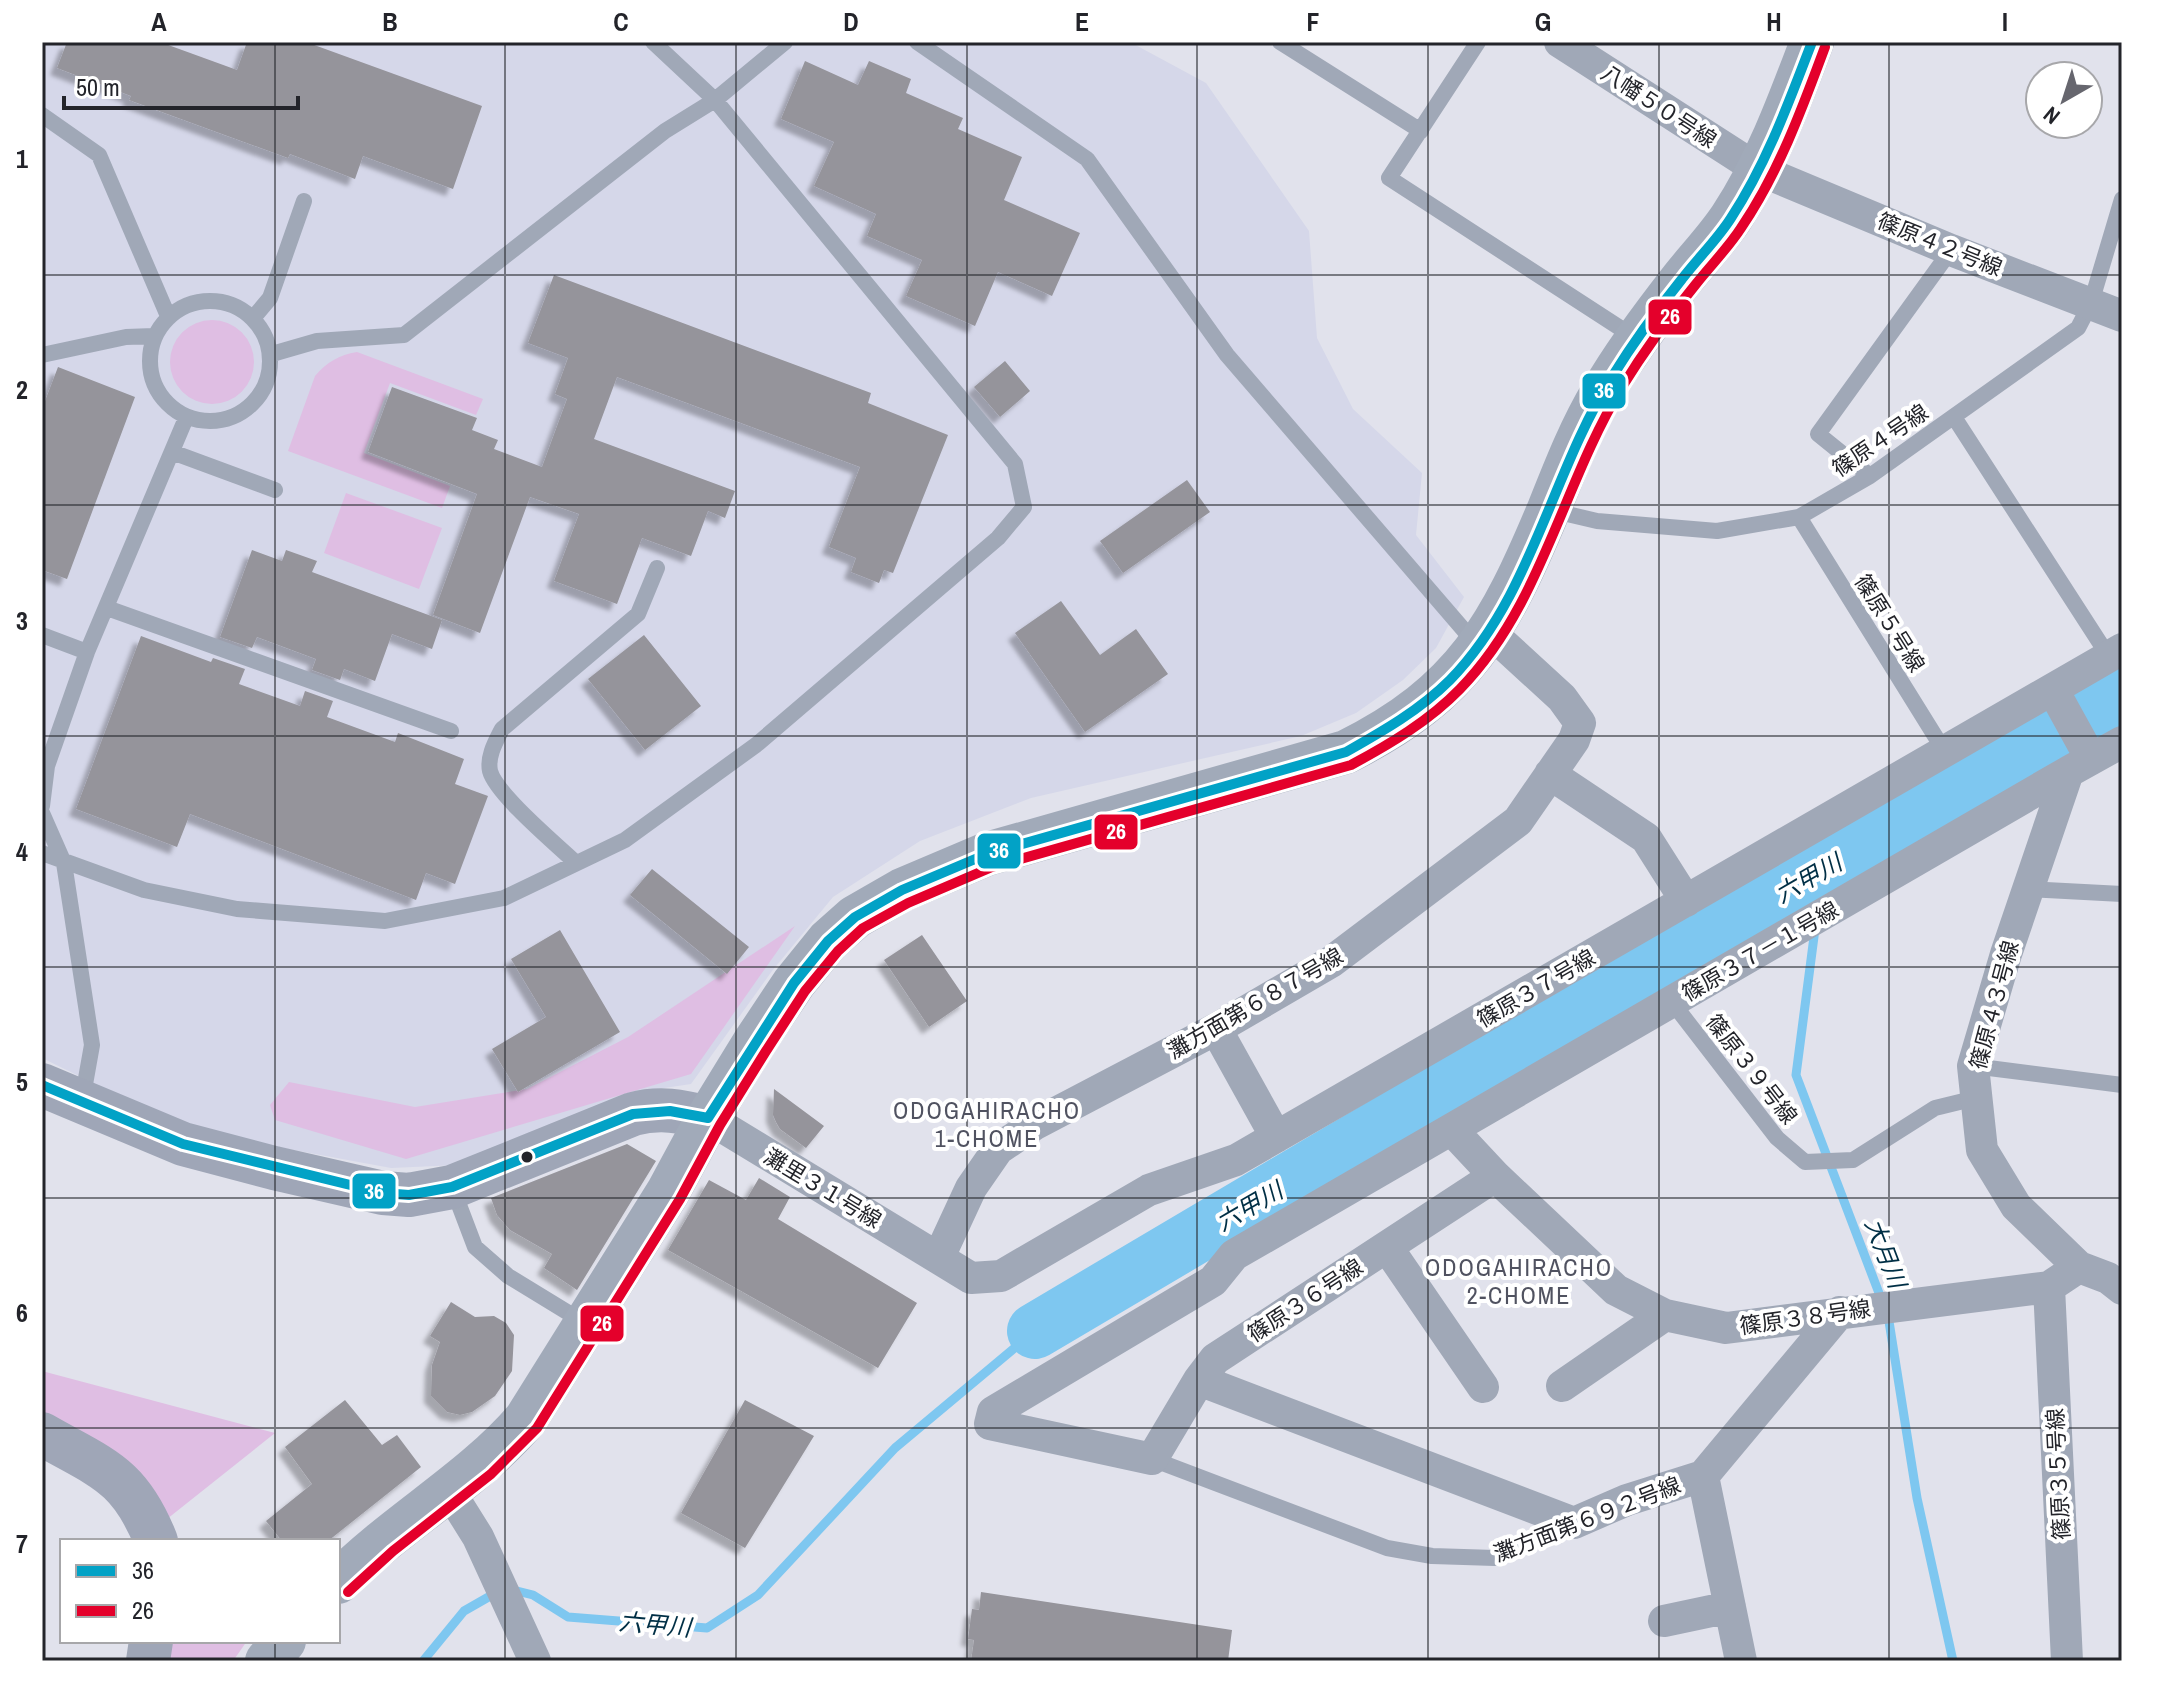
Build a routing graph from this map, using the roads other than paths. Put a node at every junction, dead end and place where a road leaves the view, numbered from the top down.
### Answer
1 (653, 42) edge
2 (785, 42) edge
3 (917, 42) edge
4 (1280, 42) edge
5 (1478, 42) edge
6 (1560, 42) edge
7 (1812, 42) edge
8 (715, 100) junction
9 (42, 115) edge
10 (1421, 131) junction
11 (1759, 170) junction
12 (2122, 199) edge
13 (304, 201) dead end
14 (1951, 250) junction
15 (2091, 303) junction
16 (168, 316) junction
17 (2122, 316) edge
18 (254, 317) junction
19 (154, 336) junction
20 (1637, 339) junction
21 (272, 354) junction
22 (42, 355) edge
23 (1954, 417) junction
24 (186, 418) junction
25 (172, 452) junction
26 (1870, 476) junction
27 (275, 490) dead end
28 (1549, 510) junction
29 (1799, 517) junction
30 (657, 568) dead end
31 (107, 608) junction
32 (2122, 627) edge
33 (42, 635) edge
34 (1484, 640) junction
35 (87, 652) junction
36 (2115, 653) edge
37 (2053, 690) junction
38 (451, 731) dead end
39 (2122, 742) edge
40 (1945, 752) junction
41 (2079, 766) junction
42 (1550, 774) junction
43 (42, 806) edge
44 (42, 813) edge
45 (42, 853) edge
46 (64, 863) junction
47 (576, 863) junction
48 (2028, 889) junction
49 (2122, 894) edge
50 (1686, 901) junction
51 (1672, 1002) junction
52 (1216, 1029) junction
53 (1973, 1066) junction
54 (42, 1085) edge
55 (2122, 1085) edge
56 (1976, 1098) junction
57 (81, 1102) junction
58 (708, 1118) junction
59 (1452, 1130) junction
60 (1276, 1137) junction
61 (1495, 1176) junction
62 (452, 1187) junction
63 (1387, 1247) junction
64 (939, 1257) junction
65 (2108, 1276) edge
66 (2049, 1287) junction
67 (1840, 1312) junction
68 (1665, 1315) junction
69 (585, 1323) junction
70 (1199, 1380) junction
71 (1562, 1386) dead end
72 (1483, 1387) dead end
73 (990, 1424) joint
74 (42, 1434) edge
75 (1152, 1459) junction
76 (1703, 1476) junction
77 (448, 1489) junction
78 (1574, 1523) junction
79 (155, 1539) edge
80 (340, 1580) edge
81 (1730, 1607) junction
82 (1664, 1621) dead end
83 (282, 1643) edge
84 (267, 1661) edge
85 (535, 1661) edge
86 (1741, 1661) edge
87 (2067, 1661) edge

1 - 8 lane
2 - 8 lane
3 - 34 lane
4 - 10 lane
5 - 10 lane
6 - 11 street, 八幡５０号線
7 - 11 main road
8 - 21 lane
8 - 47 lane
9 - 16 lane
10 - 20 lane
11 - 14 street, 篠原４２号線
11 - 20 main road
12 - 15 lane, 篠原４号線
13 - 18 lane
14 - 15 street, 篠原４２号線
14 - 26 lane
15 - 17 street, 篠原４２号線
15 - 23 lane, 篠原４号線
16 - 18 lane
16 - 19 lane
18 - 21 lane
19 - 22 lane
19 - 24 lane
20 - 28 main road
21 - 24 lane
23 - 26 lane, 篠原４号線
23 - 36 lane
24 - 25 lane
25 - 27 lane
25 - 31 lane
26 - 29 lane, 篠原４号線
28 - 29 lane, 篠原４号線
28 - 34 main road
29 - 40 lane, 篠原５号線
30 - 47 lane
31 - 35 lane
31 - 38 lane
32 - 36 street
33 - 35 lane
34 - 42 street, 灘方面第６８７号線
34 - 58 main road
35 - 43 lane
36 - 37 street, 篠原３７号線
37 - 40 street, 篠原３７号線
37 - 41 street
39 - 41 street, 篠原３７－１号線
40 - 50 street, 篠原３７号線
41 - 48 street, 篠原４３号線
41 - 51 street, 篠原３７－１号線
42 - 50 street
42 - 52 street, 灘方面第６８７号線
44 - 46 lane
45 - 46 lane
46 - 47 lane
46 - 57 lane
48 - 49 lane
48 - 53 street, 篠原４３号線
50 - 60 street, 篠原３７号線
51 - 56 lane, 篠原３９号線
51 - 59 street, 篠原３７－１号線
52 - 60 street
52 - 64 street, 灘方面第６８７号線
53 - 55 lane
53 - 56 street, 篠原４３号線
54 - 57 street
56 - 65 street, 篠原４３号線
57 - 62 street
58 - 62 street
58 - 64 street, 灘里３１号線
58 - 69 main road
59 - 61 street, 篠原３８号線
59 - 73 street, 篠原３７－１号線
60 - 64 street, 篠原３７号線
61 - 63 street, 篠原３６号線
61 - 68 street, 篠原３８号線
62 - 69 lane
63 - 70 street, 篠原３６号線
63 - 72 street
65 - 66 street, 篠原３８号線
66 - 67 street, 篠原３８号線
66 - 87 street, 篠原３５号線
67 - 68 street, 篠原３８号線
67 - 76 street, 灘方面第６９２号線
68 - 71 street
69 - 77 main road
70 - 75 street, 篠原３６号線
70 - 78 street
73 - 75 street, 灘方面第６９２号線
74 - 79 street
75 - 78 lane, 灘方面第６９２号線
76 - 78 street, 灘方面第６９２号線
76 - 81 street
77 - 80 main road
77 - 85 street
81 - 82 street
81 - 86 street
83 - 84 main road

